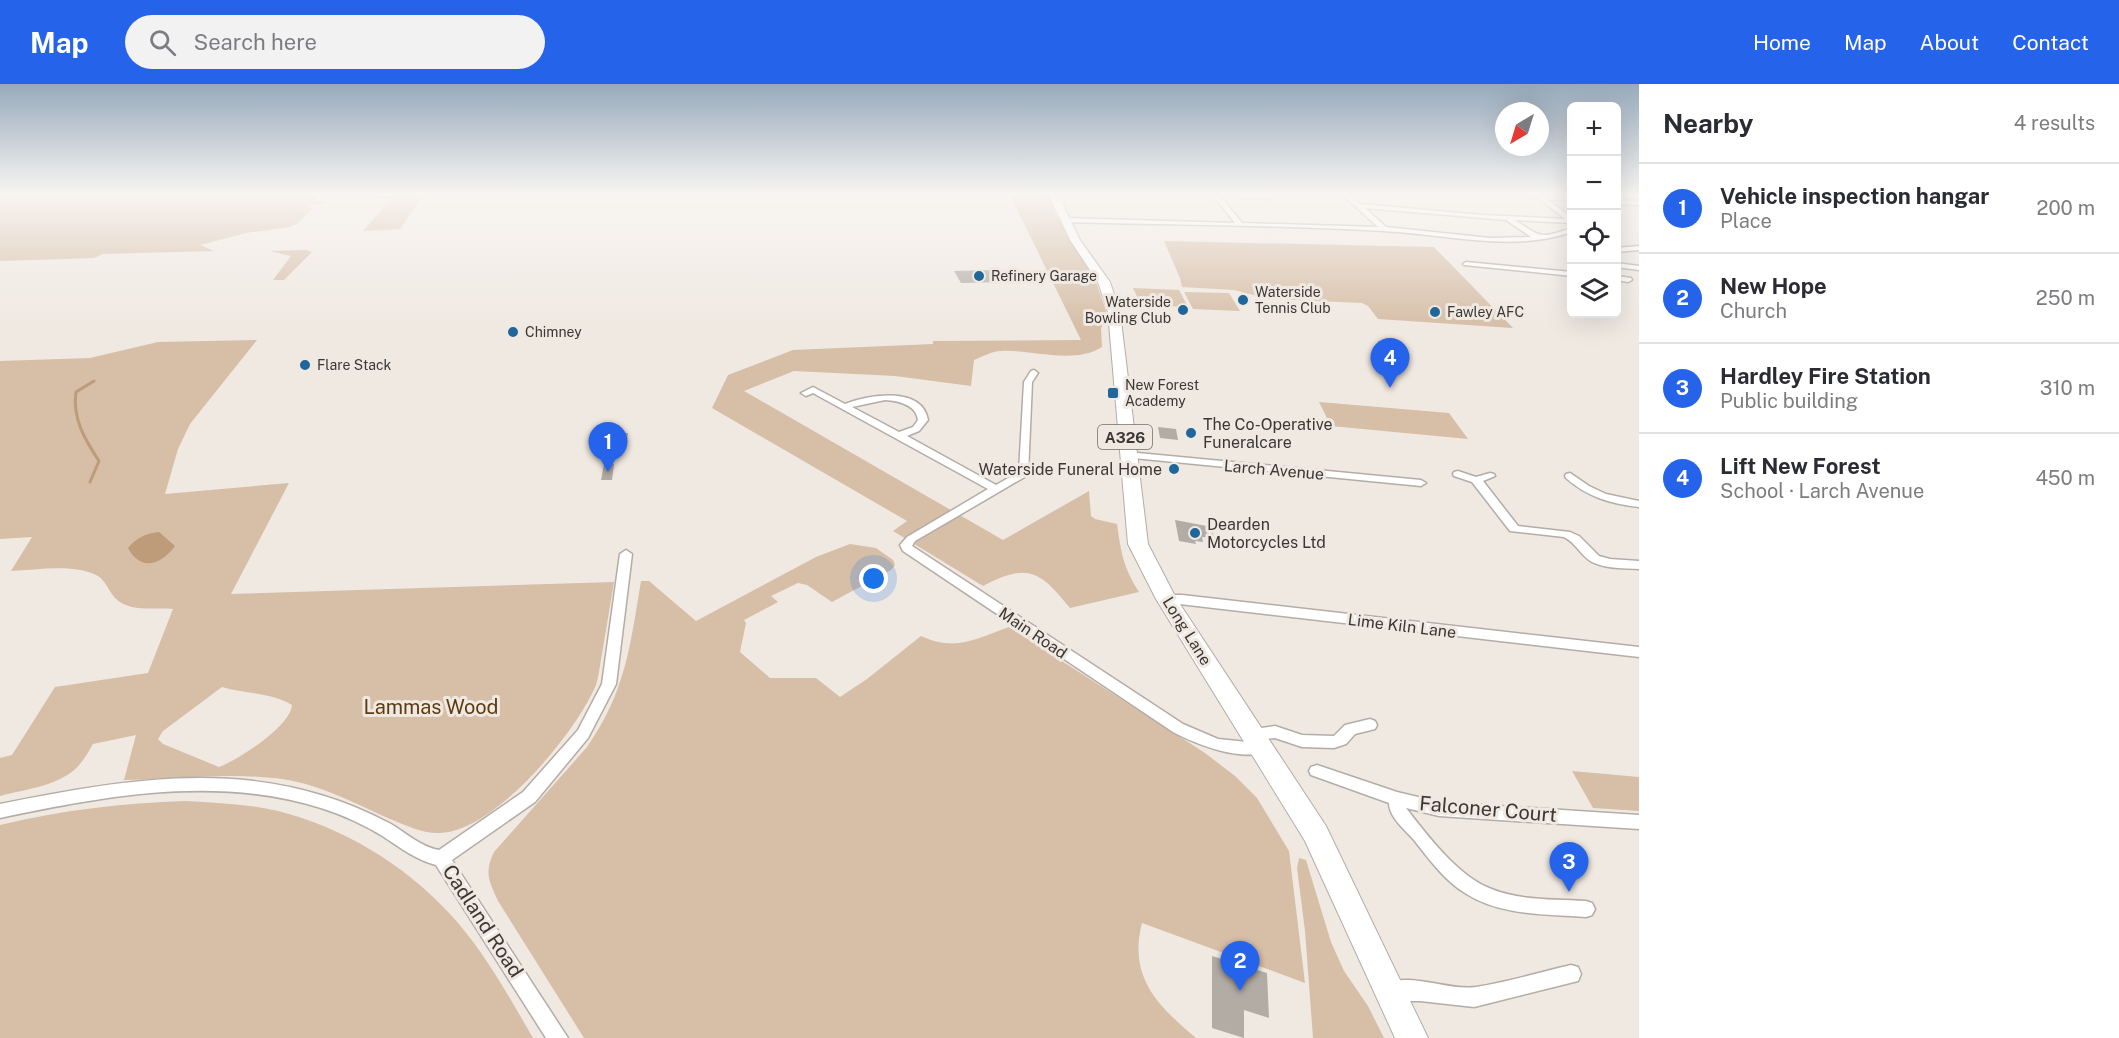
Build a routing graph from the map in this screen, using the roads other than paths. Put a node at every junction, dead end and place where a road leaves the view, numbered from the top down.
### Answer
1 (1075, 240) edge
2 (1485, 240) edge
3 (1514, 240) edge
4 (1639, 248) edge
5 (1621, 250) edge
6 (1466, 264) dead end
7 (1621, 266) edge
8 (1639, 268) edge
9 (1567, 274) edge
10 (1621, 279) edge
11 (1629, 280) dead end
12 (1034, 373) dead end
13 (813, 390) dead end
14 (844, 406) junction
15 (899, 436) junction
16 (1127, 455) junction
17 (1458, 474) dead end
18 (1490, 476) dead end
19 (1570, 476) dead end
20 (1476, 480) junction
21 (1421, 483) dead end
22 (996, 489) junction
23 (1639, 504) edge
24 (626, 554) dead end
25 (1639, 565) edge
26 (1166, 599) junction
27 (1639, 651) edge
28 (1371, 725) dead end
29 (1257, 741) junction
30 (1317, 771) dead end
31 (1397, 799) junction
32 (0, 811) edge
33 (1633, 821) edge
34 (441, 858) junction
35 (1586, 909) dead end
36 (1571, 974) dead end
37 (1389, 991) junction
38 (558, 1038) edge
39 (1412, 1038) edge

1 - 16 main road, Long Lane / A326
2 - 3 street
4 - 5 street
6 - 9 street
7 - 8 street
10 - 11 street
12 - 22 street
13 - 14 street
14 - 15 street
14 - 15 street
15 - 22 street
16 - 21 street, Larch Avenue
16 - 26 main road, Long Lane / A326
17 - 20 street
18 - 20 street
19 - 23 street
20 - 25 street
22 - 29 street, Main Road
24 - 34 street
26 - 27 street, Lime Kiln Lane
26 - 29 main road, Long Lane / A326
28 - 29 street
29 - 37 main road, Long Lane / A326
30 - 31 street, Falconer Court
31 - 33 street, Falconer Court
31 - 35 street
32 - 34 street, Cadland Road
34 - 38 street, Cadland Road
36 - 37 street
37 - 39 main road, Long Lane / A326

